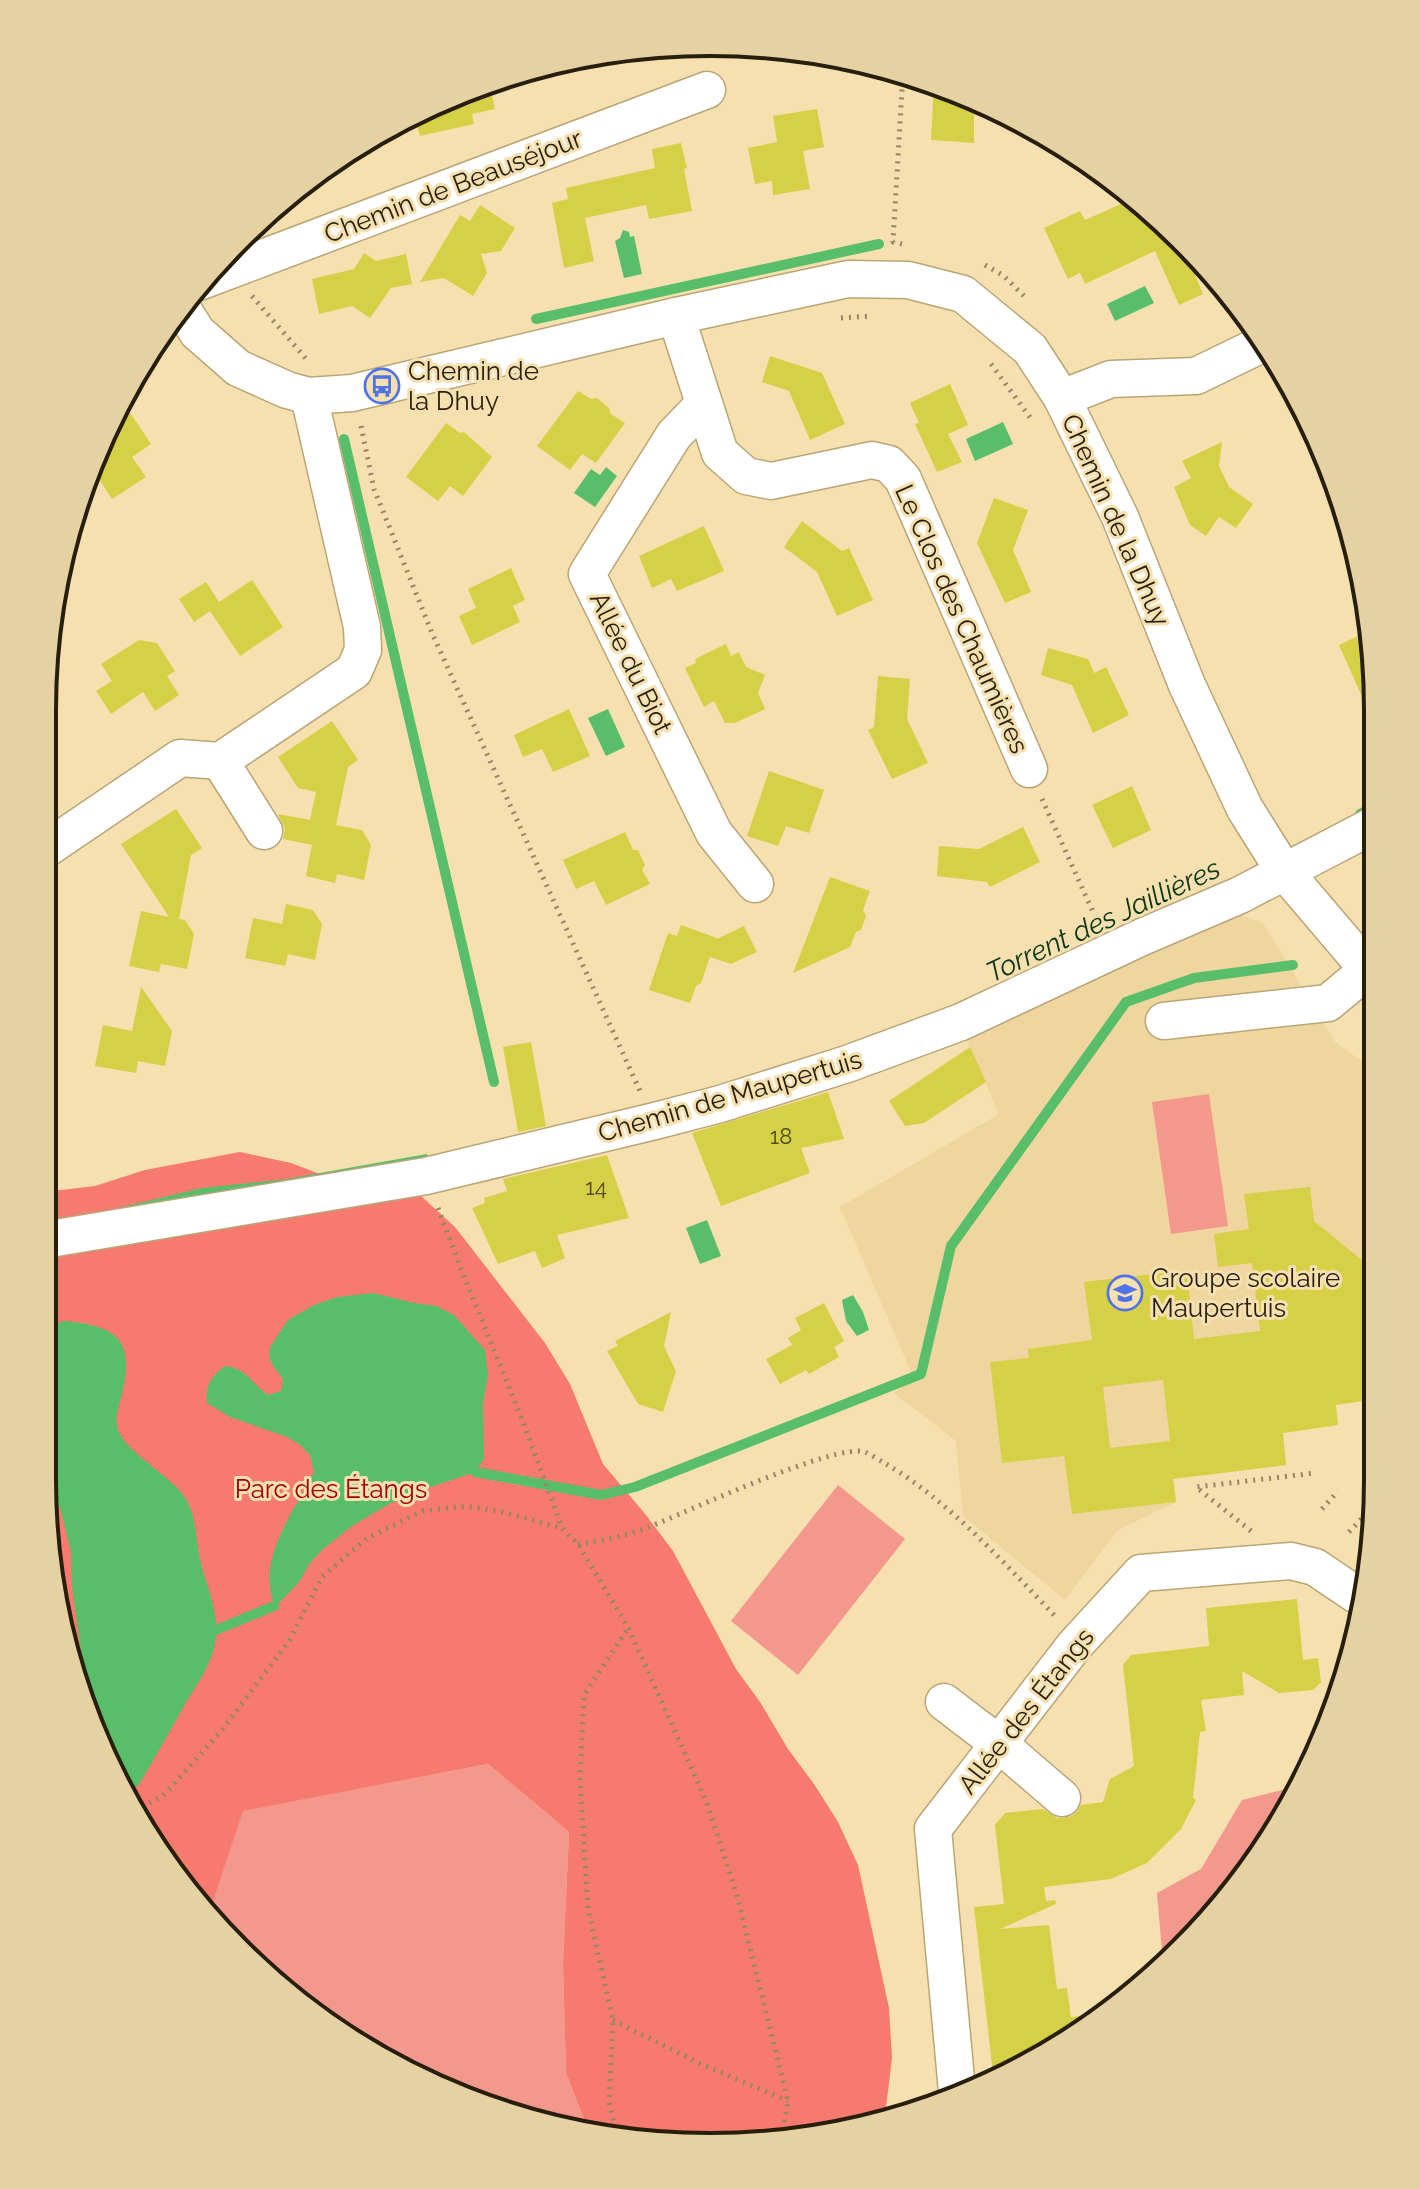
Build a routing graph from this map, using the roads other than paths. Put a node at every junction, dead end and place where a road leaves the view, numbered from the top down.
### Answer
1 (707, 90) dead end
2 (224, 272) edge
3 (676, 316) junction
4 (188, 317) edge
5 (1254, 348) edge
6 (312, 382) junction
7 (1062, 398) junction
8 (703, 405) junction
9 (220, 761) junction
10 (1029, 769) road end
11 (1364, 830) edge
12 (264, 831) dead end
13 (56, 842) edge
14 (1284, 871) junction
15 (755, 884) dead end
16 (1364, 966) edge
17 (1364, 976) edge
18 (1164, 1021) dead end
19 (56, 1238) edge
20 (1353, 1593) edge
21 (944, 1702) dead end
22 (999, 1744) junction
23 (1062, 1798) dead end
24 (956, 2084) edge

1 - 2 street, Chemin de Beauséjour
3 - 6 street, Chemin de la Dhuy
3 - 7 street, Chemin de la Dhuy
3 - 8 street
4 - 6 street, Chemin de la Dhuy
5 - 7 street
6 - 9 street
7 - 14 street, Chemin de la Dhuy
8 - 10 street, Le Clos des Chaumières
8 - 15 street, Allée du Biot
9 - 12 street
9 - 13 street
11 - 14 street, Chemin de Maupertuis
14 - 16 street, Chemin de la Dhuy
14 - 19 street, Chemin de Maupertuis
17 - 18 street
20 - 22 street, Allée des Étangs
21 - 22 street
22 - 23 street
22 - 24 street, Allée des Étangs

